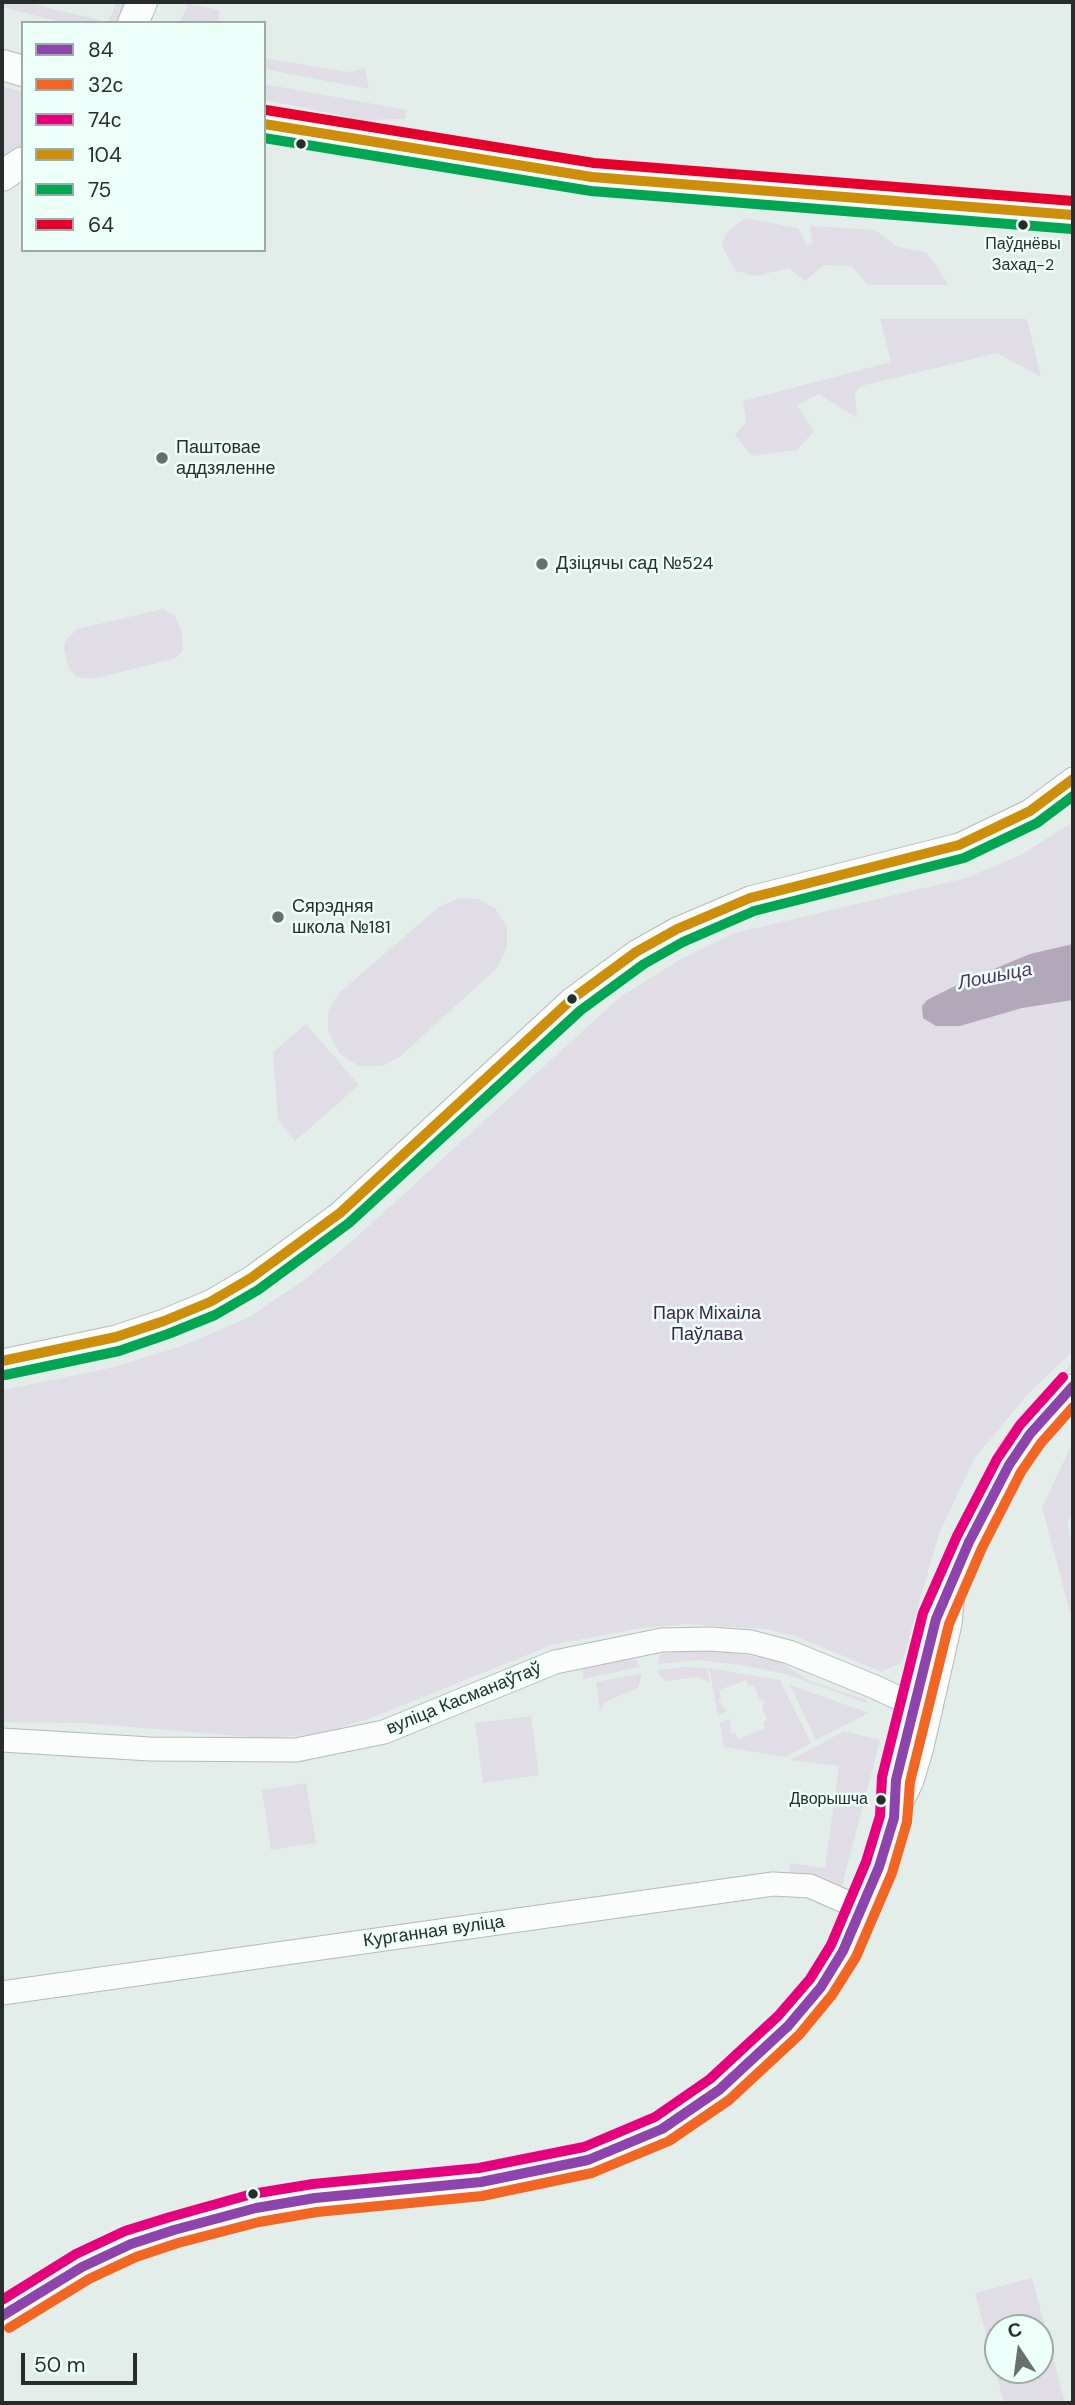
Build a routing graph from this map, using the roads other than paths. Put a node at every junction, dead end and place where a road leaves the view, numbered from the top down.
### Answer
1 (142, 2) edge
2 (134, 21) edge
3 (2, 65) edge
4 (21, 70) edge
5 (266, 124) edge
6 (1073, 215) edge
7 (1073, 779) edge
8 (2, 1361) edge
9 (1073, 1386) edge
10 (921, 1709) junction
11 (2, 1740) edge
12 (862, 1909) junction
13 (2, 1993) edge
14 (2, 2316) edge

1 - 2 main road
3 - 4 main road
5 - 6 main road
7 - 8 street
9 - 10 street
10 - 11 street, вуліца Касманаўтаў
10 - 12 street
12 - 13 street, Курганная вуліца
12 - 14 street

